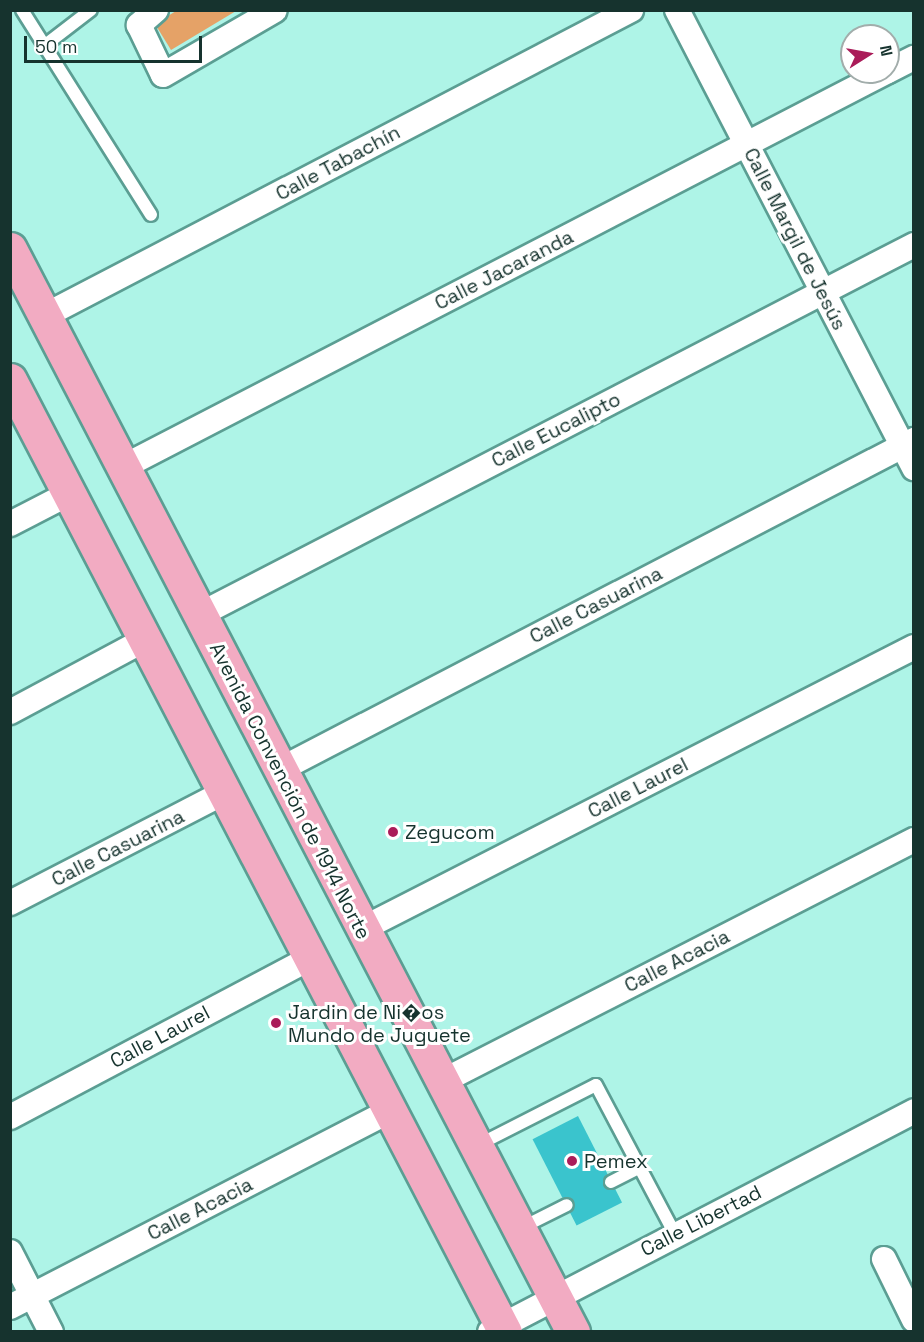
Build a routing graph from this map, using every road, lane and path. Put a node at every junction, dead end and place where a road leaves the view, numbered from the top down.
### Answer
1 (22, 10) edge
2 (91, 10) edge
3 (156, 10) edge
4 (631, 10) edge
5 (677, 10) edge
6 (265, 13) edge
7 (44, 46) junction
8 (914, 58) edge
9 (900, 65) edge
10 (862, 84) edge
11 (746, 144) junction
12 (151, 215) dead end
13 (914, 245) edge
14 (10, 249) edge
15 (823, 292) junction
16 (46, 315) junction
17 (10, 380) edge
18 (908, 443) edge
19 (123, 468) junction
20 (914, 468) edge
21 (70, 493) junction
22 (10, 524) edge
23 (199, 615) junction
24 (144, 640) junction
25 (914, 647) edge
26 (10, 712) edge
27 (279, 770) junction
28 (225, 792) junction
29 (914, 840) edge
30 (10, 903) edge
31 (362, 929) junction
32 (310, 958) junction
33 (441, 1082) junction
34 (389, 1111) junction
35 (914, 1111) edge
36 (10, 1117) edge
37 (474, 1147) junction
38 (639, 1168) junction
39 (611, 1182) dead end
40 (567, 1205) dead end
41 (517, 1230) junction
42 (675, 1234) junction
43 (10, 1252) edge
44 (884, 1259) dead end
45 (33, 1295) junction
46 (554, 1296) junction
47 (10, 1307) edge
48 (914, 1320) edge
49 (499, 1330) edge
50 (51, 1332) edge
51 (573, 1332) edge

1 - 7 lane
2 - 7 lane
3 - 6 street
4 - 16 street, Calle Tabachín
5 - 11 street, Calle Margil de Jesús
7 - 12 lane
8 - 9 street, Calle Jacaranda
10 - 11 street, Calle Jacaranda
11 - 15 street, Calle Margil de Jesús
11 - 19 street, Calle Jacaranda
13 - 15 street, Calle Eucalipto
14 - 16 main road, Avenida Convención de 1914 Norte
15 - 18 street, Calle Margil de Jesús
15 - 23 street, Calle Eucalipto
16 - 19 main road, Avenida Convención de 1914 Norte
17 - 21 main road
18 - 20 street, Calle Margil de Jesús
18 - 27 street, Calle Casuarina
19 - 23 main road, Avenida Convención de 1914 Norte
21 - 22 street
21 - 24 main road
23 - 27 main road, Avenida Convención de 1914 Norte
24 - 26 street
24 - 28 main road
25 - 31 street, Calle Laurel
27 - 31 main road, Avenida Convención de 1914 Norte
28 - 30 street, Calle Casuarina
28 - 32 main road
29 - 33 street, Calle Acacia
31 - 33 main road, Avenida Convención de 1914 Norte
32 - 34 main road
32 - 36 street, Calle Laurel
33 - 37 main road, Avenida Convención de 1914 Norte
34 - 45 street, Calle Acacia
34 - 49 main road
35 - 42 street, Calle Libertad
37 - 38 lane
37 - 41 main road, Avenida Convención de 1914 Norte
38 - 39 lane
38 - 42 lane
40 - 41 lane
41 - 46 main road, Avenida Convención de 1914 Norte
42 - 46 street, Calle Libertad
43 - 45 street
44 - 48 street
45 - 47 street, Calle Acacia
45 - 50 street
46 - 49 street, Calle Libertad
46 - 51 main road, Avenida Convención de 1914 Norte

